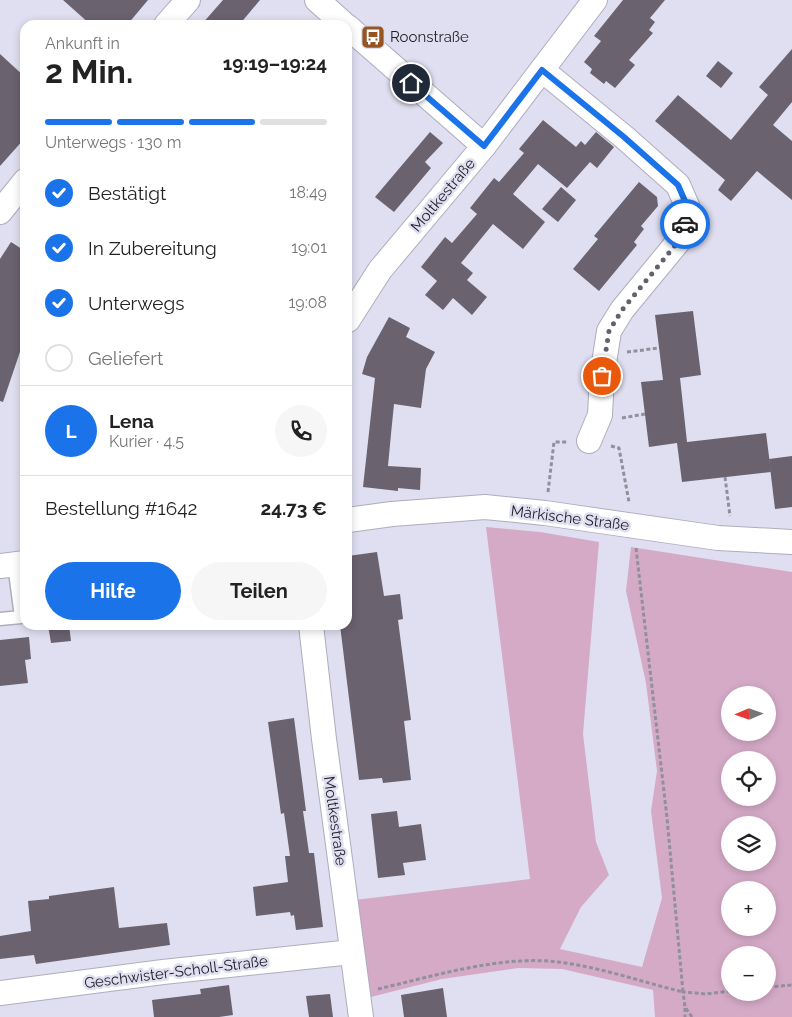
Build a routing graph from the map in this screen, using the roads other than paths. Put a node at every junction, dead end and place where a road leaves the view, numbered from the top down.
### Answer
1 (188, 0) edge
2 (317, 0) edge
3 (596, 0) edge
4 (170, 20) edge
5 (339, 20) edge
6 (352, 31) edge
7 (542, 70) junction
8 (484, 146) junction
9 (20, 187) edge
10 (0, 212) edge
11 (352, 314) edge
12 (589, 441) road end
13 (352, 519) edge
14 (792, 542) edge
15 (13, 564) edge
16 (20, 610) edge
17 (20, 617) edge
18 (0, 619) edge
19 (312, 630) edge
20 (352, 952) junction
21 (0, 993) edge
22 (361, 1017) edge

1 - 4 street
2 - 5 street
3 - 7 street, Moltkestraße
6 - 8 street
7 - 8 street, Moltkestraße
7 - 12 street
8 - 11 street, Moltkestraße
9 - 10 street
13 - 14 street, Märkische Straße
15 - 16 lane
17 - 18 lane
19 - 20 street, Moltkestraße
20 - 21 street, Geschwister-Scholl-Straße
20 - 22 street, Moltkestraße

